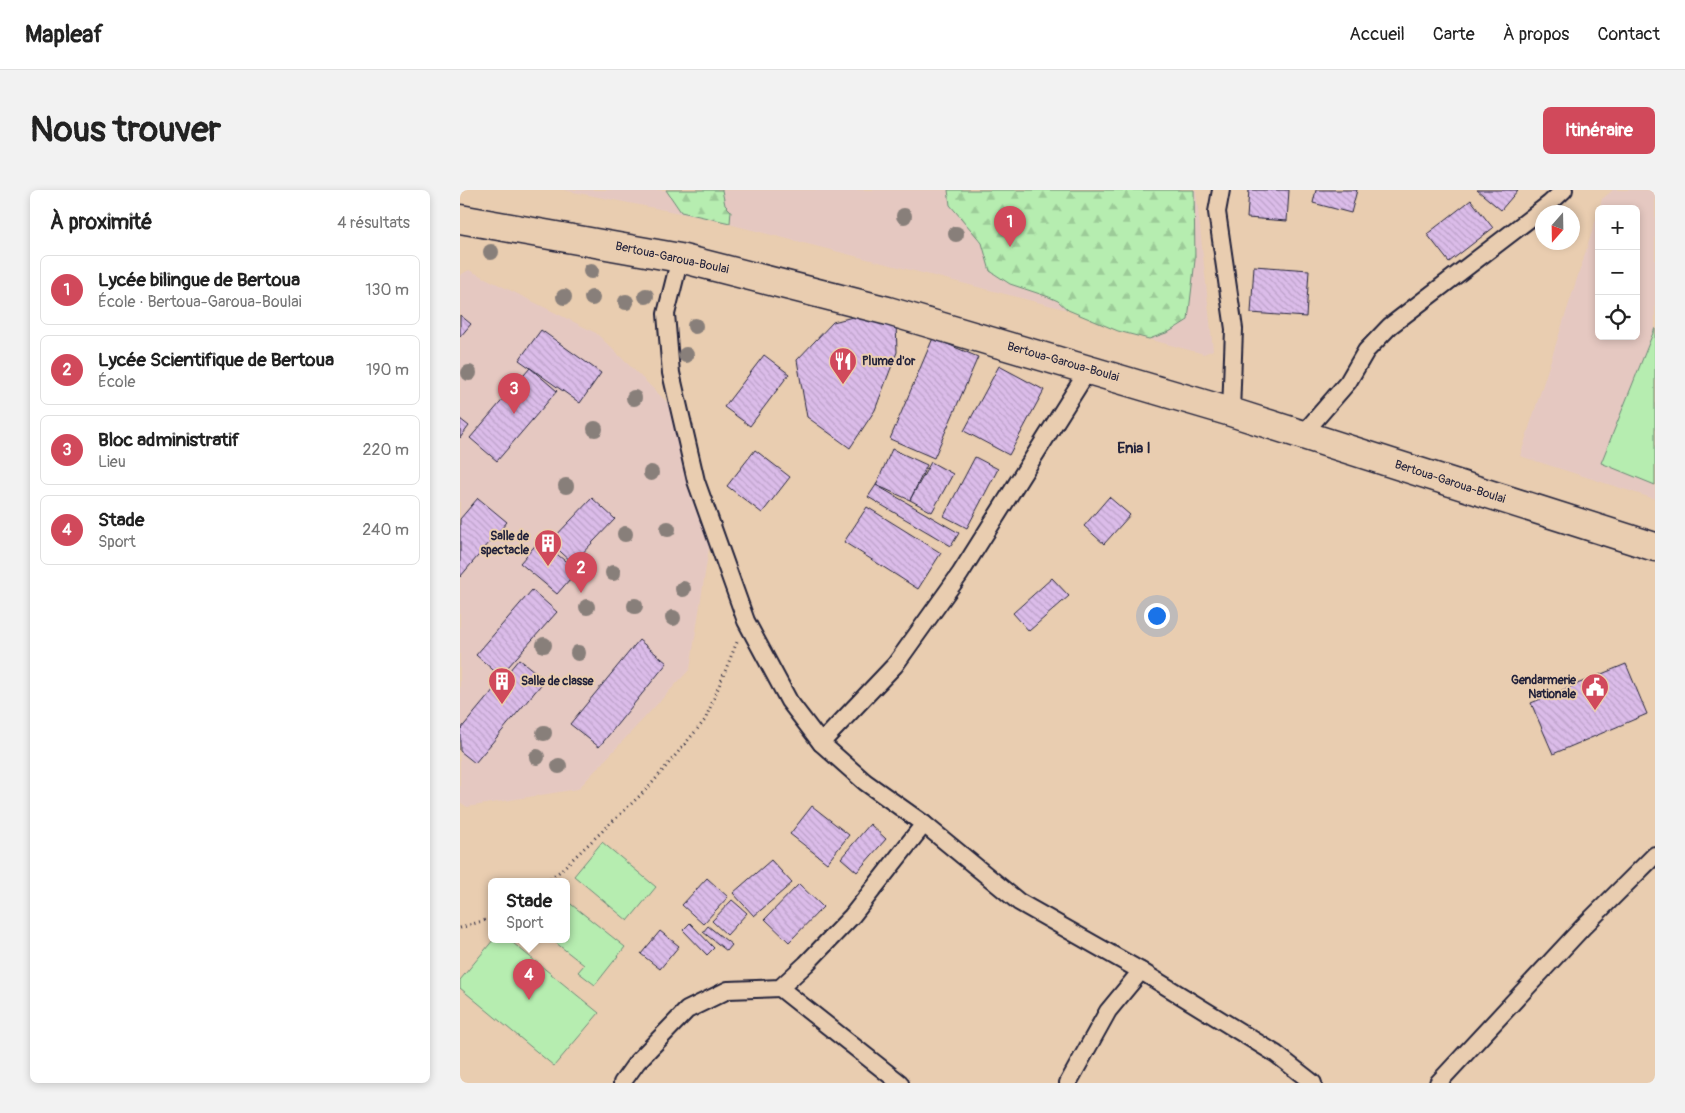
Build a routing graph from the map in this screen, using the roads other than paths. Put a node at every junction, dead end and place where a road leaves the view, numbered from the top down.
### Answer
1 (1221, 190) edge
2 (1564, 190) edge
3 (460, 219) edge
4 (680, 258) junction
5 (1089, 369) junction
6 (1231, 412) junction
7 (1302, 435) junction
8 (1655, 548) edge
9 (821, 743) junction
10 (924, 824) junction
11 (1655, 855) edge
12 (1141, 971) junction
13 (780, 988) junction
14 (622, 1083) edge
15 (900, 1083) edge
16 (1068, 1083) edge
17 (1313, 1083) edge
18 (1438, 1083) edge

1 - 6 street
2 - 7 street
3 - 4 highway, Bertoua-Garoua-Boulai
4 - 5 highway, Bertoua-Garoua-Boulai
4 - 9 street
5 - 6 highway, Bertoua-Garoua-Boulai
5 - 9 street
6 - 7 highway, Bertoua-Garoua-Boulai
7 - 8 highway, Bertoua-Garoua-Boulai
9 - 10 street
10 - 12 street
10 - 13 street
11 - 18 street
12 - 16 street
12 - 17 street
13 - 14 street
13 - 15 street

